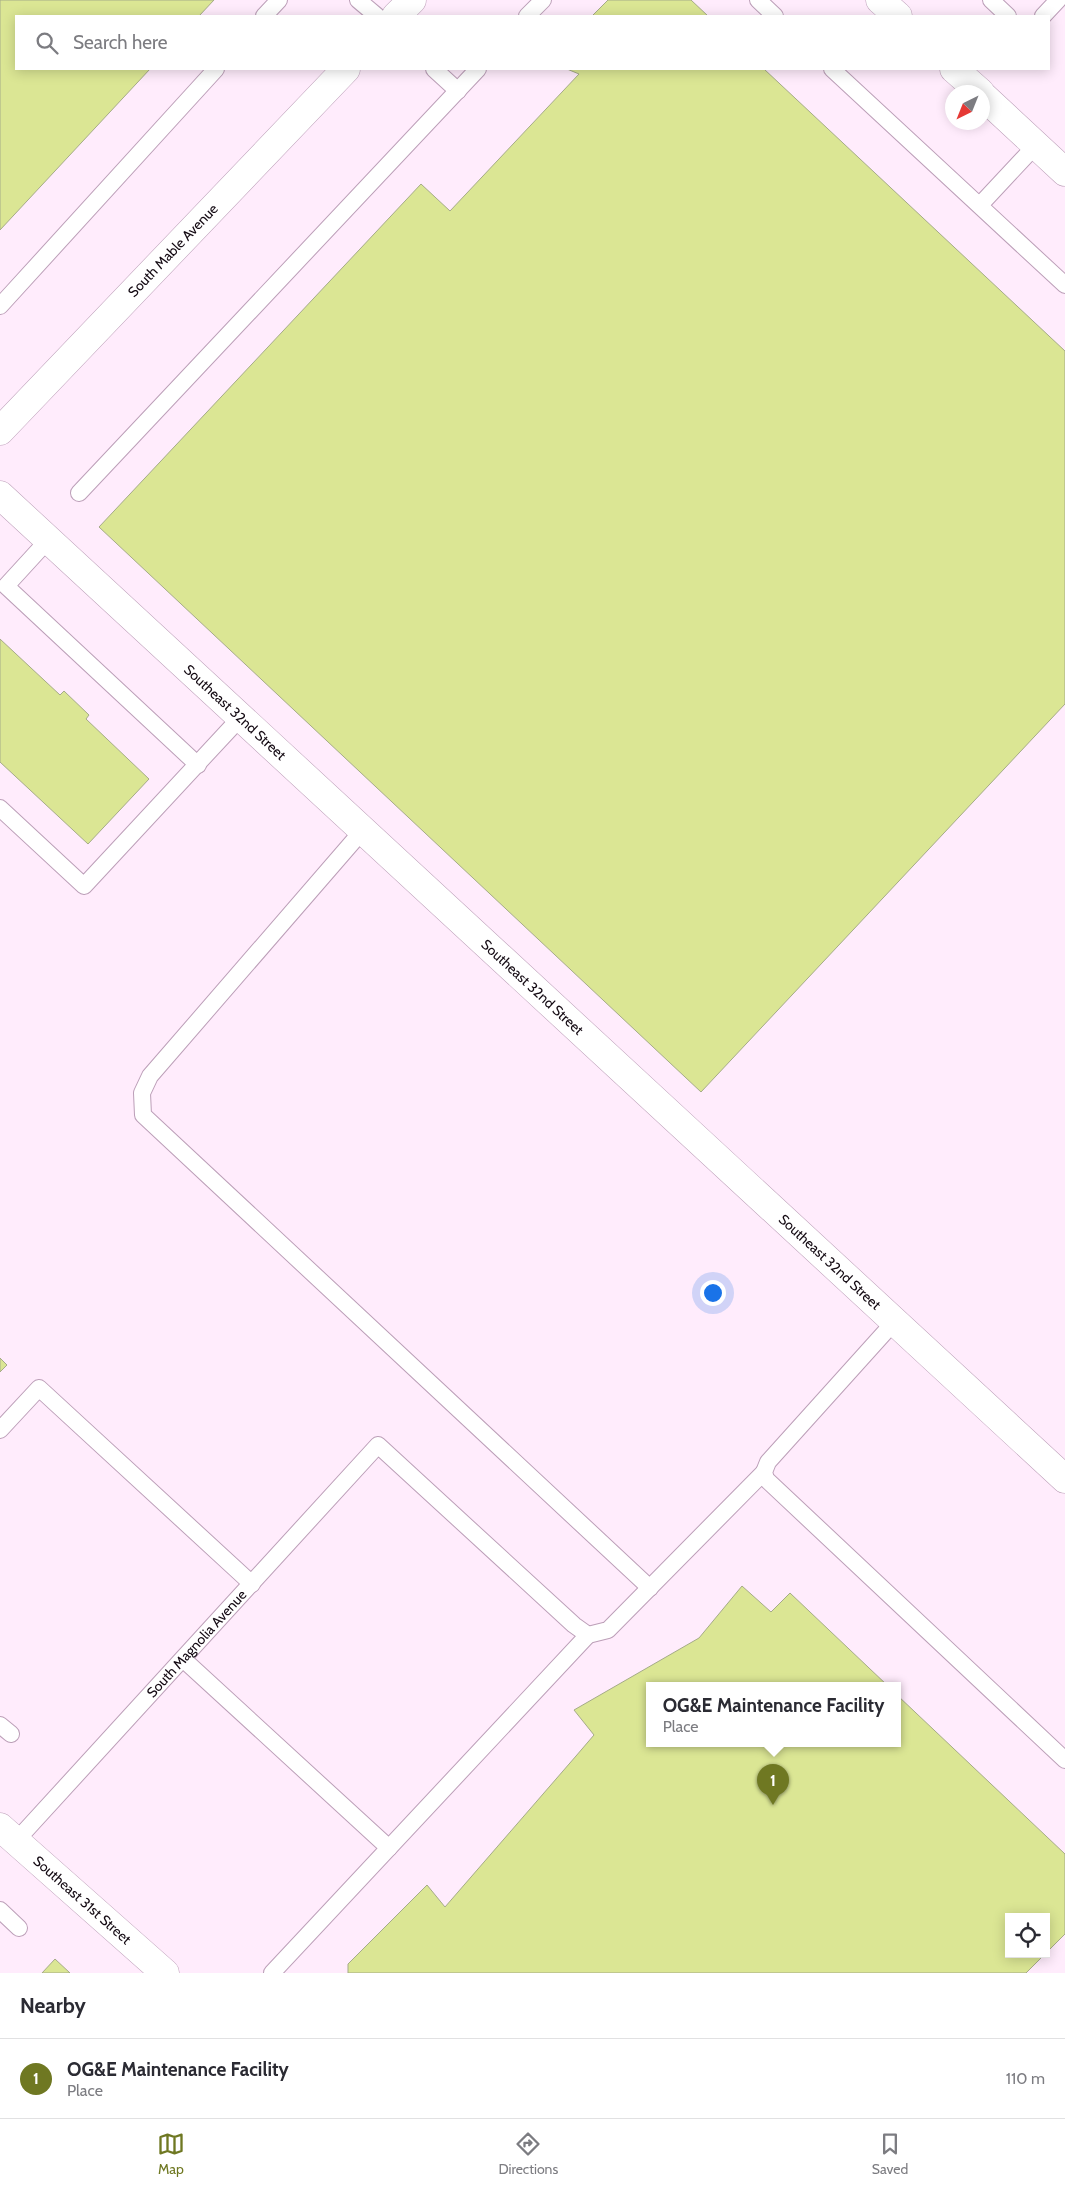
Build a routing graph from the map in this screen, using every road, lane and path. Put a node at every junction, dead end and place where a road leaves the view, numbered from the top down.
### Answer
1 (279, 0) edge
2 (358, 0) edge
3 (412, 0) edge
4 (542, 0) edge
5 (758, 0) edge
6 (880, 0) edge
7 (991, 0) edge
8 (1058, 0) edge
9 (265, 15) edge
10 (376, 15) edge
11 (397, 15) edge
12 (528, 15) edge
13 (774, 15) edge
14 (897, 15) edge
15 (1007, 15) edge
16 (1044, 15) edge
17 (215, 70) edge
18 (345, 70) edge
19 (435, 70) edge
20 (477, 70) edge
21 (833, 70) edge
22 (955, 70) edge
23 (972, 85) edge
24 (458, 91) junction
25 (990, 102) edge
26 (1036, 145) junction
27 (1065, 172) edge
28 (980, 206) junction
29 (1065, 285) edge
30 (0, 306) edge
31 (0, 431) edge
32 (79, 493) dead end
33 (0, 495) edge
34 (49, 539) junction
35 (241, 718) junction
36 (198, 764) junction
37 (0, 808) edge
38 (363, 830) junction
39 (895, 1322) junction
40 (0, 1430) edge
41 (764, 1472) junction
42 (1065, 1478) edge
43 (252, 1584) junction
44 (650, 1588) junction
45 (588, 1635) junction
46 (183, 1659) junction
47 (1065, 1760) edge
48 (8, 1835) edge
49 (389, 1848) junction
50 (0, 1910) edge
51 (19, 1928) dead end
52 (165, 1973) edge
53 (272, 1973) edge

1 - 9 lane
2 - 10 lane
3 - 11 street
4 - 12 lane
5 - 13 lane
6 - 14 street
7 - 15 lane
8 - 16 lane
17 - 30 lane
18 - 31 street, South Mable Avenue
19 - 24 lane
20 - 24 lane
21 - 28 lane
22 - 23 street
24 - 32 lane
25 - 26 street
26 - 27 street
26 - 28 lane
28 - 29 lane
33 - 34 street, Southeast 32nd Street
34 - 35 street, Southeast 32nd Street
34 - 36 lane
35 - 36 lane
35 - 38 street, Southeast 32nd Street
36 - 37 lane
38 - 39 street, Southeast 32nd Street
38 - 44 lane
39 - 41 lane
39 - 42 street, Southeast 32nd Street
40 - 43 lane
41 - 44 lane
41 - 47 lane
43 - 45 lane, South Magnolia Avenue
43 - 46 lane, South Magnolia Avenue
44 - 45 lane
45 - 49 lane
46 - 48 lane, South Magnolia Avenue
46 - 49 lane
48 - 52 street, Southeast 31st Street
49 - 53 lane
50 - 51 lane

